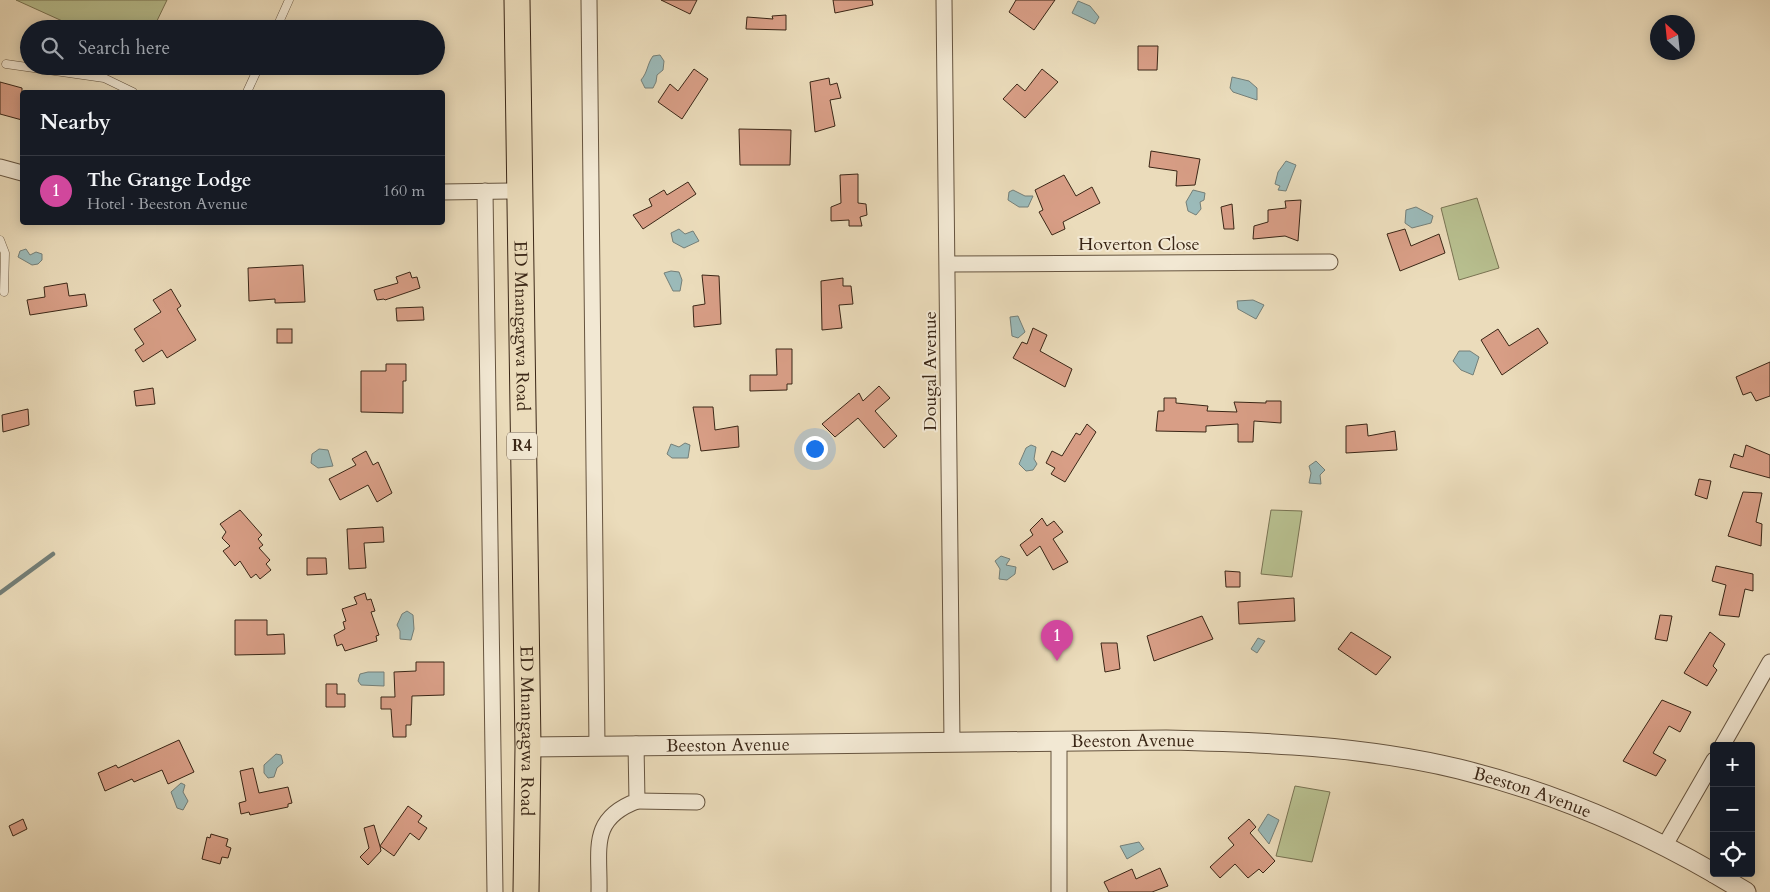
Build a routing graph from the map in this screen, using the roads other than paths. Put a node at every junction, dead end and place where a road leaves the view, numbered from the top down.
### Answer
1 (289, 0) edge
2 (517, 0) edge
3 (589, 0) edge
4 (944, 0) edge
5 (280, 20) edge
6 (6, 64) dead end
7 (20, 66) edge
8 (83, 75) edge
9 (255, 75) edge
10 (129, 90) edge
11 (248, 90) edge
12 (0, 168) edge
13 (20, 173) edge
14 (485, 191) junction
15 (519, 191) junction
16 (445, 192) edge
17 (0, 240) edge
18 (1330, 262) dead end
19 (948, 264) junction
20 (4, 292) dead end
21 (1770, 662) edge
22 (952, 742) junction
23 (1059, 742) junction
24 (1724, 742) edge
25 (636, 744) junction
26 (597, 746) junction
27 (528, 747) junction
28 (1710, 767) edge
29 (636, 801) junction
30 (698, 802) dead end
31 (1666, 845) junction
32 (1710, 871) edge
33 (1721, 877) edge
34 (495, 892) edge
35 (526, 892) edge
36 (600, 892) edge
37 (1059, 892) edge
38 (1746, 892) edge

1 - 5 lane
2 - 15 highway, ED Mnangagwa Road / R4
3 - 26 street
4 - 19 street, Dougal Avenue
6 - 7 lane
8 - 10 lane
9 - 11 lane
12 - 13 street
14 - 15 street
14 - 16 street
14 - 34 street
15 - 27 highway, ED Mnangagwa Road / R4
17 - 20 lane
18 - 19 street, Hoverton Close
19 - 22 street, Dougal Avenue
21 - 24 street
22 - 23 street, Beeston Avenue
22 - 25 street, Beeston Avenue
23 - 31 street, Beeston Avenue
23 - 37 street
25 - 26 street, Beeston Avenue
25 - 29 street
26 - 27 street, Beeston Avenue
27 - 35 highway, ED Mnangagwa Road / R4
28 - 31 street
29 - 30 street
29 - 36 street
31 - 32 street, Beeston Avenue
33 - 38 street, Beeston Avenue

